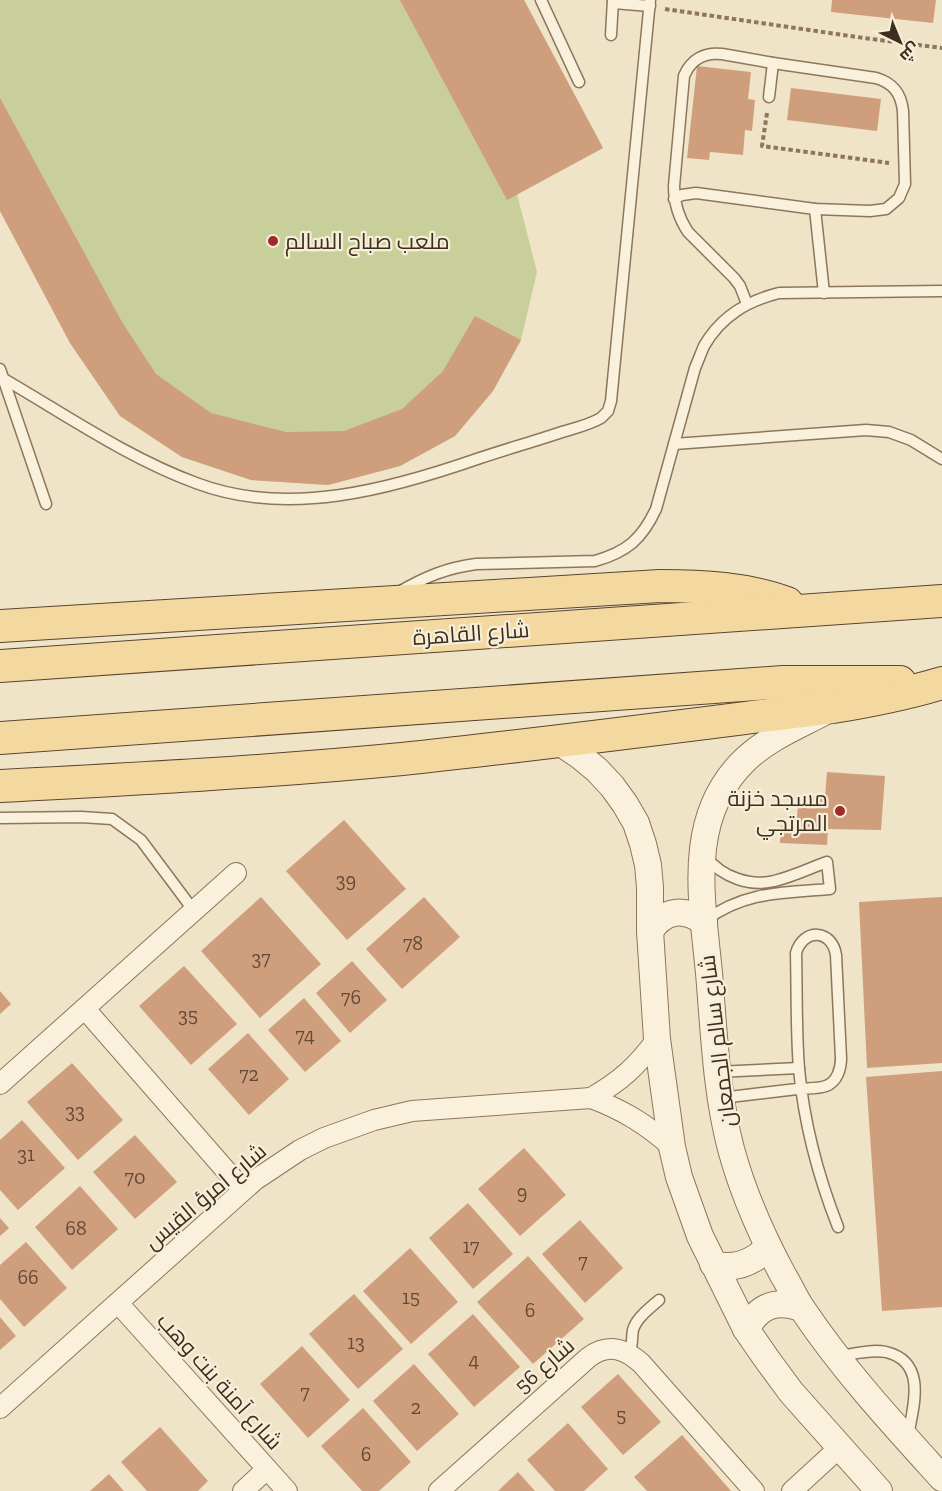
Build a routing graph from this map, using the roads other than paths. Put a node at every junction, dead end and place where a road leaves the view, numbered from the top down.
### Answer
1 (541, 0) edge
2 (613, 2) edge
3 (650, 3) edge
4 (611, 35) dead end
5 (773, 63) junction
6 (579, 82) dead end
7 (769, 97) road end
8 (674, 200) junction
9 (815, 209) junction
10 (942, 291) edge
11 (824, 293) junction
12 (747, 304) junction
13 (2, 374) edge
14 (674, 444) junction
15 (942, 459) edge
16 (46, 504) dead end
17 (942, 601) edge
18 (379, 603) junction
19 (805, 609) junction
20 (0, 626) edge
21 (0, 666) edge
22 (942, 682) edge
23 (833, 707) junction
24 (0, 738) edge
25 (558, 741) junction
26 (0, 786) edge
27 (0, 818) edge
28 (702, 852) junction
29 (236, 873) dead end
30 (194, 911) junction
31 (704, 922) junction
32 (650, 931) junction
33 (86, 1009) junction
34 (657, 1039) junction
35 (799, 1068) junction
36 (717, 1072) junction
37 (0, 1084) edge
38 (802, 1089) junction
39 (591, 1098) junction
40 (721, 1098) junction
41 (672, 1147) junction
42 (243, 1190) junction
43 (838, 1227) dead end
44 (768, 1247) junction
45 (713, 1264) junction
46 (659, 1300) dead end
47 (118, 1303) junction
48 (801, 1308) junction
49 (746, 1329) junction
50 (628, 1353) junction
51 (835, 1356) junction
52 (0, 1408) edge
53 (907, 1440) junction
54 (840, 1447) junction
55 (267, 1470) junction
56 (942, 1478) edge
57 (243, 1491) edge
58 (286, 1491) edge
59 (439, 1491) edge
60 (754, 1491) edge
61 (792, 1491) edge
62 (879, 1491) edge

1 - 6 lane
2 - 3 lane
2 - 4 lane
3 - 13 lane
5 - 7 lane
5 - 8 lane
5 - 9 lane
8 - 9 lane
8 - 12 lane
9 - 11 lane
10 - 11 lane
11 - 12 lane
12 - 14 lane
13 - 16 lane
14 - 15 lane
14 - 18 lane
17 - 19 main road, شارع القاهرة
18 - 19 main road
18 - 20 main road
19 - 21 main road, شارع القاهرة
22 - 23 main road
22 - 24 main road
23 - 25 main road
23 - 28 street, شارع سالم الجمعان
25 - 26 main road
25 - 32 street
27 - 30 lane
28 - 31 street, شارع سالم الجمعان
28 - 31 lane
29 - 30 street
30 - 33 street
31 - 32 street
31 - 36 street, شارع سالم الجمعان
32 - 34 street
33 - 37 street
33 - 42 street
34 - 39 street, شارع امرؤ القيس
34 - 41 street
35 - 36 lane
35 - 38 lane
35 - 38 lane
36 - 40 street, شارع سالم الجمعان
38 - 40 lane
38 - 43 lane
39 - 41 street, شارع امرؤ القيس
39 - 42 street, شارع امرؤ القيس
40 - 44 street, شارع سالم الجمعان
41 - 45 street
42 - 47 street, شارع امرؤ القيس
44 - 45 street
44 - 48 street, شارع سالم الجمعان
45 - 49 street
46 - 50 lane
47 - 52 street, شارع امرؤ القيس
47 - 55 street, شارع آمنة بنت وهب
48 - 49 street
48 - 51 street, شارع سالم الجمعان
49 - 54 street
50 - 59 street, شارع 56
50 - 60 street
51 - 53 street, شارع سالم الجمعان
51 - 53 lane
53 - 56 street, شارع سالم الجمعان
54 - 61 street
54 - 62 street
55 - 57 street
55 - 58 street, شارع آمنة بنت وهب

